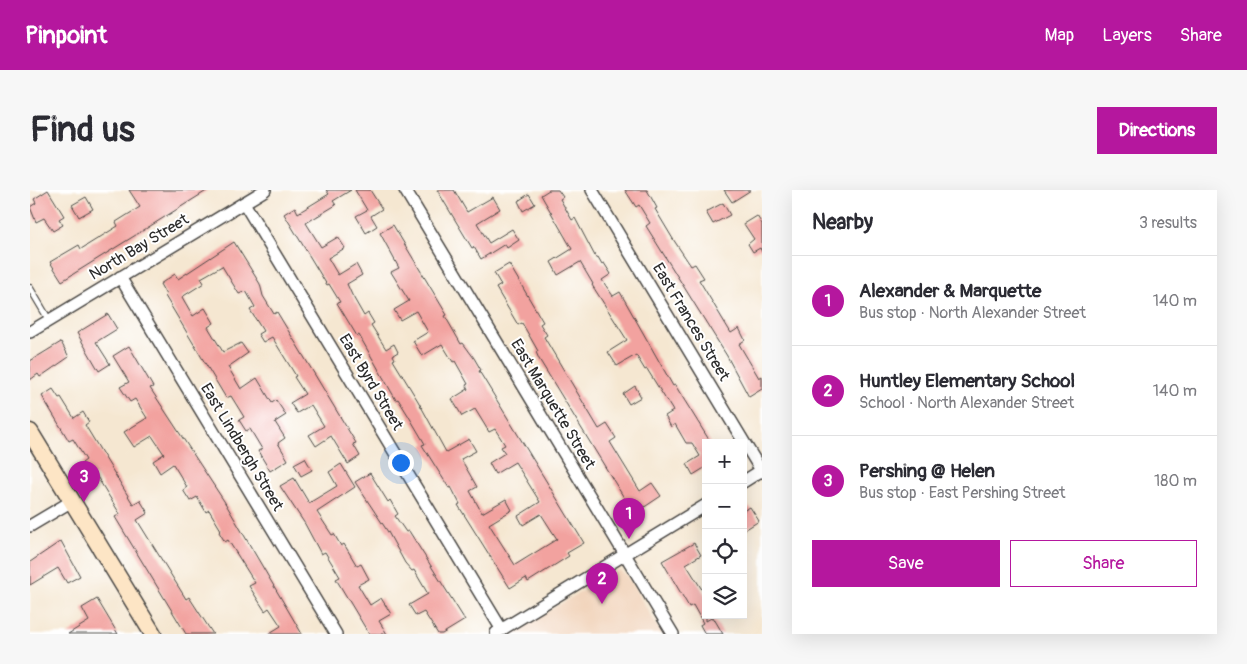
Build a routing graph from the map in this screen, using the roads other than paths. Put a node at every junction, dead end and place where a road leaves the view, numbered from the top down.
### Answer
1 (266, 190) edge
2 (405, 190) edge
3 (592, 190) edge
4 (244, 203) junction
5 (120, 277) junction
6 (30, 288) edge
7 (49, 320) junction
8 (30, 332) edge
9 (30, 432) edge
10 (762, 471) edge
11 (747, 480) edge
12 (72, 501) junction
13 (702, 507) edge
14 (30, 526) edge
15 (625, 555) junction
16 (498, 632) edge
17 (154, 634) edge
18 (336, 634) edge
19 (673, 634) edge

1 - 4 street, North Bay Street
2 - 15 street, East Marquette Street
3 - 10 street, East Frances Street
4 - 5 street, North Bay Street
4 - 16 street, East Byrd Street
5 - 7 street, North Bay Street
5 - 18 street, East Lindbergh Street
6 - 7 lane
7 - 8 street, North Bay Street
9 - 12 street
10 - 11 street
12 - 14 street
12 - 17 street
13 - 15 street
15 - 16 street
15 - 19 street, East Marquette Street

